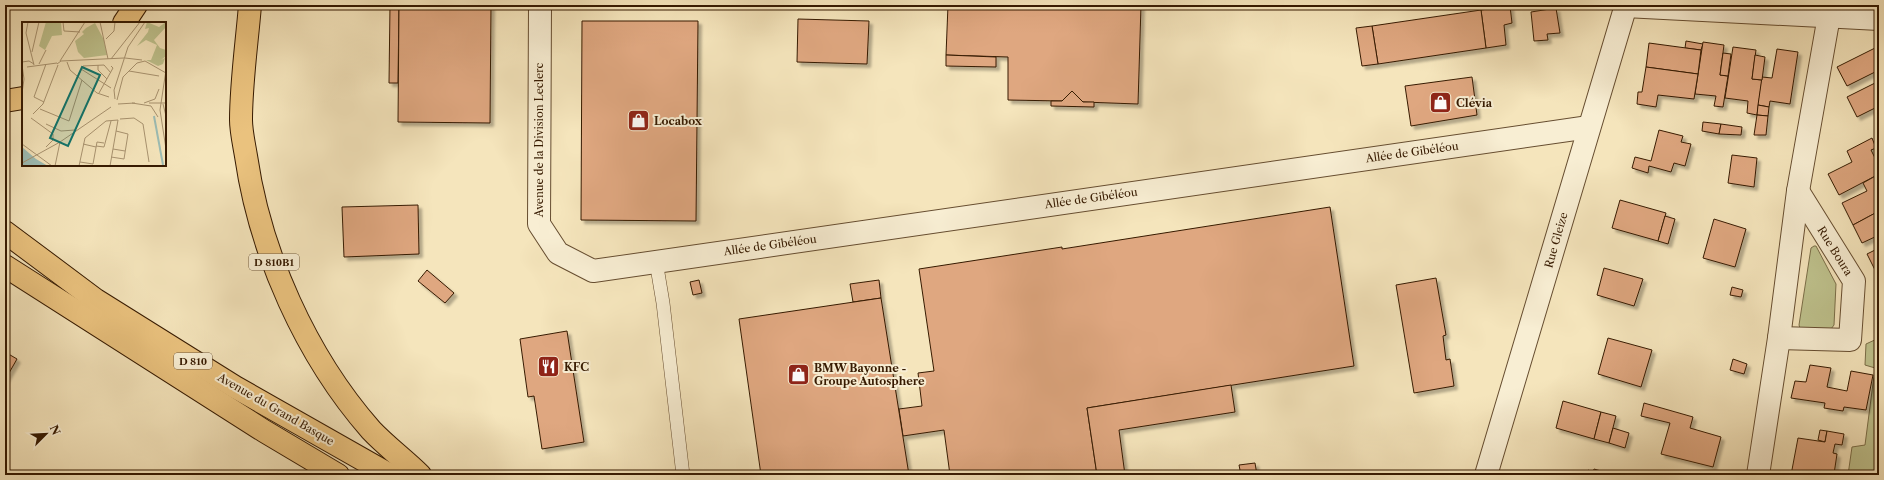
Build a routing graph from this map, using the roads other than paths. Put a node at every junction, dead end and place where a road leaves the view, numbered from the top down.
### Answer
1 (136, 5) edge
2 (250, 5) edge
3 (540, 5) edge
4 (1625, 5) edge
5 (1829, 16) junction
6 (1879, 19) edge
7 (125, 22) edge
8 (22, 98) edge
9 (5, 101) edge
10 (1589, 127) junction
11 (1798, 191) junction
12 (5, 232) edge
13 (656, 261) junction
14 (5, 266) edge
15 (593, 271) joint
16 (1779, 338) junction
17 (338, 475) edge
18 (390, 475) edge
19 (420, 475) edge
20 (683, 475) edge
21 (1486, 475) edge
22 (1758, 475) edge

1 - 7 main road
2 - 19 main road, D 810B1
3 - 15 street, Avenue de la Division Leclerc
4 - 5 street
4 - 10 street, Rue Gleize
5 - 6 street
5 - 11 street
8 - 9 main road
10 - 13 street, Allée de Gibéléou
10 - 21 street, Rue Gleize
11 - 16 street
11 - 16 street, Rue Boura
12 - 18 main road, Avenue du Grand Basque / D 810
13 - 15 street, Allée de Gibéléou
13 - 20 lane
14 - 17 main road, Avenue du Grand Basque / D 810
16 - 22 street

